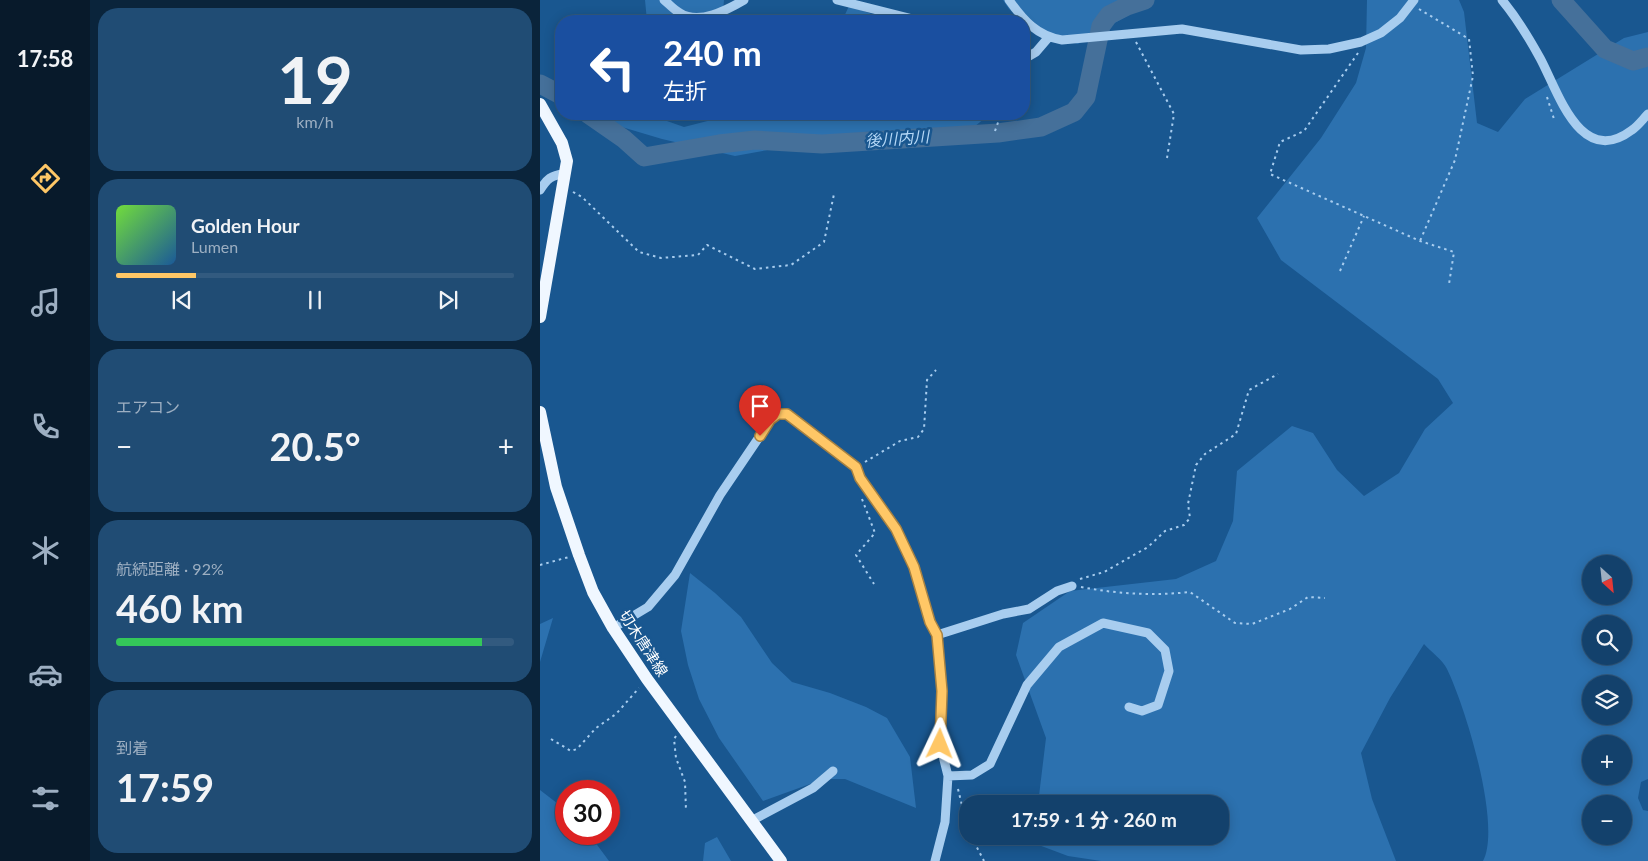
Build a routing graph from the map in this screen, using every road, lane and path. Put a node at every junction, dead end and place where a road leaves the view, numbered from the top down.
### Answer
1 (664, 0) edge
2 (744, 0) edge
3 (837, 0) edge
4 (1009, 0) edge
5 (1502, 0) edge
6 (1412, 2) edge
7 (686, 15) edge
8 (708, 15) edge
9 (897, 15) edge
10 (1021, 15) edge
11 (1030, 26) edge
12 (1128, 34) junction
13 (1048, 38) junction
14 (1361, 42) junction
15 (1030, 56) edge
16 (540, 104) edge
17 (1648, 114) edge
18 (999, 120) edge
19 (996, 131) dead end
20 (1167, 158) dead end
21 (563, 180) junction
22 (540, 190) edge
23 (834, 194) dead end
24 (1364, 216) junction
25 (1420, 241) junction
26 (1340, 271) dead end
27 (1449, 284) dead end
28 (540, 317) edge
29 (936, 370) dead end
30 (1278, 374) dead end
31 (540, 412) edge
32 (856, 467) junction
33 (862, 498) dead end
34 (579, 555) junction
35 (540, 565) edge
36 (874, 584) dead end
37 (1072, 586) junction
38 (1325, 598) dead end
39 (613, 628) junction
40 (937, 635) junction
41 (647, 679) junction
42 (1129, 707) dead end
43 (682, 726) junction
44 (550, 739) dead end
45 (833, 771) dead end
46 (948, 776) junction
47 (960, 795) edge
48 (686, 811) dead end
49 (752, 821) junction
50 (976, 845) edge
51 (781, 861) edge
52 (935, 861) edge
53 (984, 861) edge

1 - 7 street
2 - 8 street
3 - 9 street
4 - 10 street
5 - 17 street
6 - 14 street
6 - 25 path
11 - 13 street
12 - 13 street
12 - 14 street
12 - 20 path
13 - 15 street
14 - 24 path
16 - 21 main road
18 - 19 path
21 - 22 street
21 - 23 path
21 - 28 main road
24 - 25 path
24 - 26 path
25 - 27 path
29 - 32 path
30 - 37 path
31 - 34 main road, 切木唐津線
32 - 39 street
32 - 40 street
33 - 36 path
34 - 35 path
34 - 39 main road, 切木唐津線
37 - 38 path
37 - 40 street
39 - 41 main road, 切木唐津線
40 - 46 street
41 - 43 main road, 切木唐津線
41 - 44 path
42 - 46 street
43 - 48 path
43 - 49 main road, 切木唐津線
45 - 49 street
46 - 47 path
46 - 52 street
49 - 51 main road, 切木唐津線
50 - 53 path

